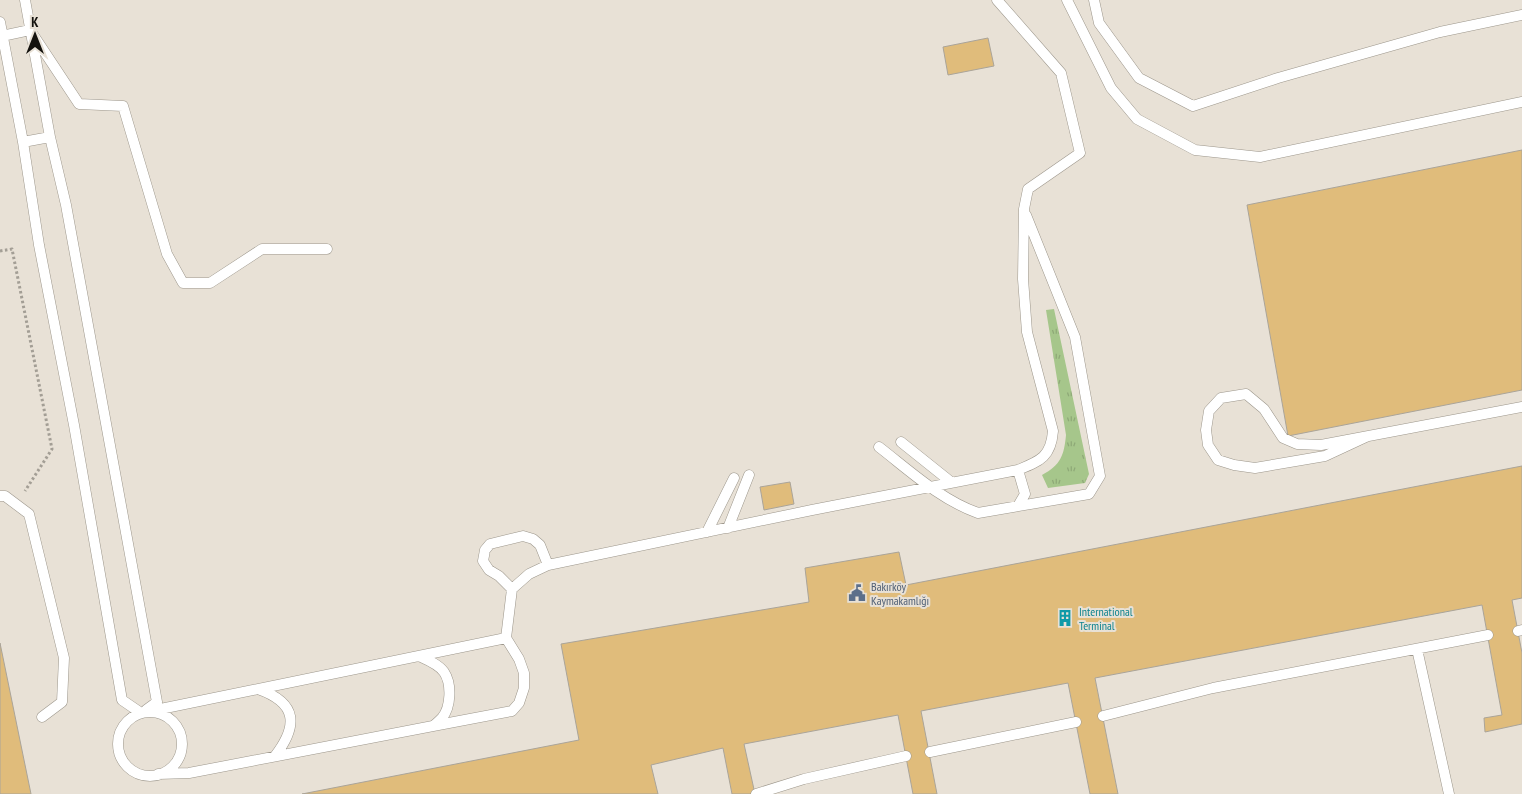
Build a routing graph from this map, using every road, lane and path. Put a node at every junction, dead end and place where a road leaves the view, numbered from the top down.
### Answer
1 (25, 0) edge
2 (996, 0) edge
3 (1067, 0) edge
4 (1094, 0) edge
5 (1522, 15) edge
6 (0, 22) edge
7 (30, 30) junction
8 (2, 36) junction
9 (1522, 102) edge
10 (50, 137) junction
11 (23, 142) junction
12 (1024, 209) junction
13 (327, 249) dead end
14 (0, 251) edge
15 (1522, 407) edge
16 (1368, 436) junction
17 (901, 442) dead end
18 (879, 447) dead end
19 (1018, 470) junction
20 (749, 475) dead end
21 (734, 478) dead end
22 (951, 482) junction
23 (930, 487) junction
24 (0, 496) edge
25 (16, 504) junction
26 (1018, 506) junction
27 (728, 528) junction
28 (707, 532) junction
29 (548, 565) junction
30 (512, 589) junction
31 (1488, 635) dead end
32 (506, 638) junction
33 (1417, 649) junction
34 (421, 657) junction
35 (258, 689) junction
36 (141, 713) junction
37 (1103, 716) dead end
38 (42, 717) dead end
39 (1076, 722) dead end
40 (433, 726) junction
41 (930, 752) dead end
42 (275, 756) junction
43 (906, 756) dead end
44 (158, 774) junction
45 (756, 794) edge
46 (1449, 794) edge

1 - 7 lane
2 - 12 lane
3 - 9 lane
4 - 5 lane
6 - 8 lane
7 - 8 lane
7 - 10 lane
7 - 13 lane
8 - 11 lane
10 - 11 lane
10 - 36 lane
11 - 36 lane
12 - 19 lane
12 - 26 lane
14 - 25 path
15 - 16 lane
16 - 16 lane
17 - 22 lane
18 - 23 lane
19 - 22 lane
19 - 26 lane
20 - 27 lane
21 - 28 lane
22 - 23 lane
23 - 26 lane
23 - 27 lane
24 - 25 lane
25 - 38 lane
27 - 28 lane
28 - 29 lane
29 - 30 lane
29 - 30 lane
30 - 32 lane
31 - 33 lane
32 - 34 lane
32 - 40 lane
33 - 37 lane
33 - 46 lane
34 - 35 lane
34 - 40 lane
35 - 36 lane
35 - 42 lane
36 - 44 lane
36 - 44 lane
39 - 41 lane
40 - 42 lane
42 - 44 lane
43 - 45 lane

